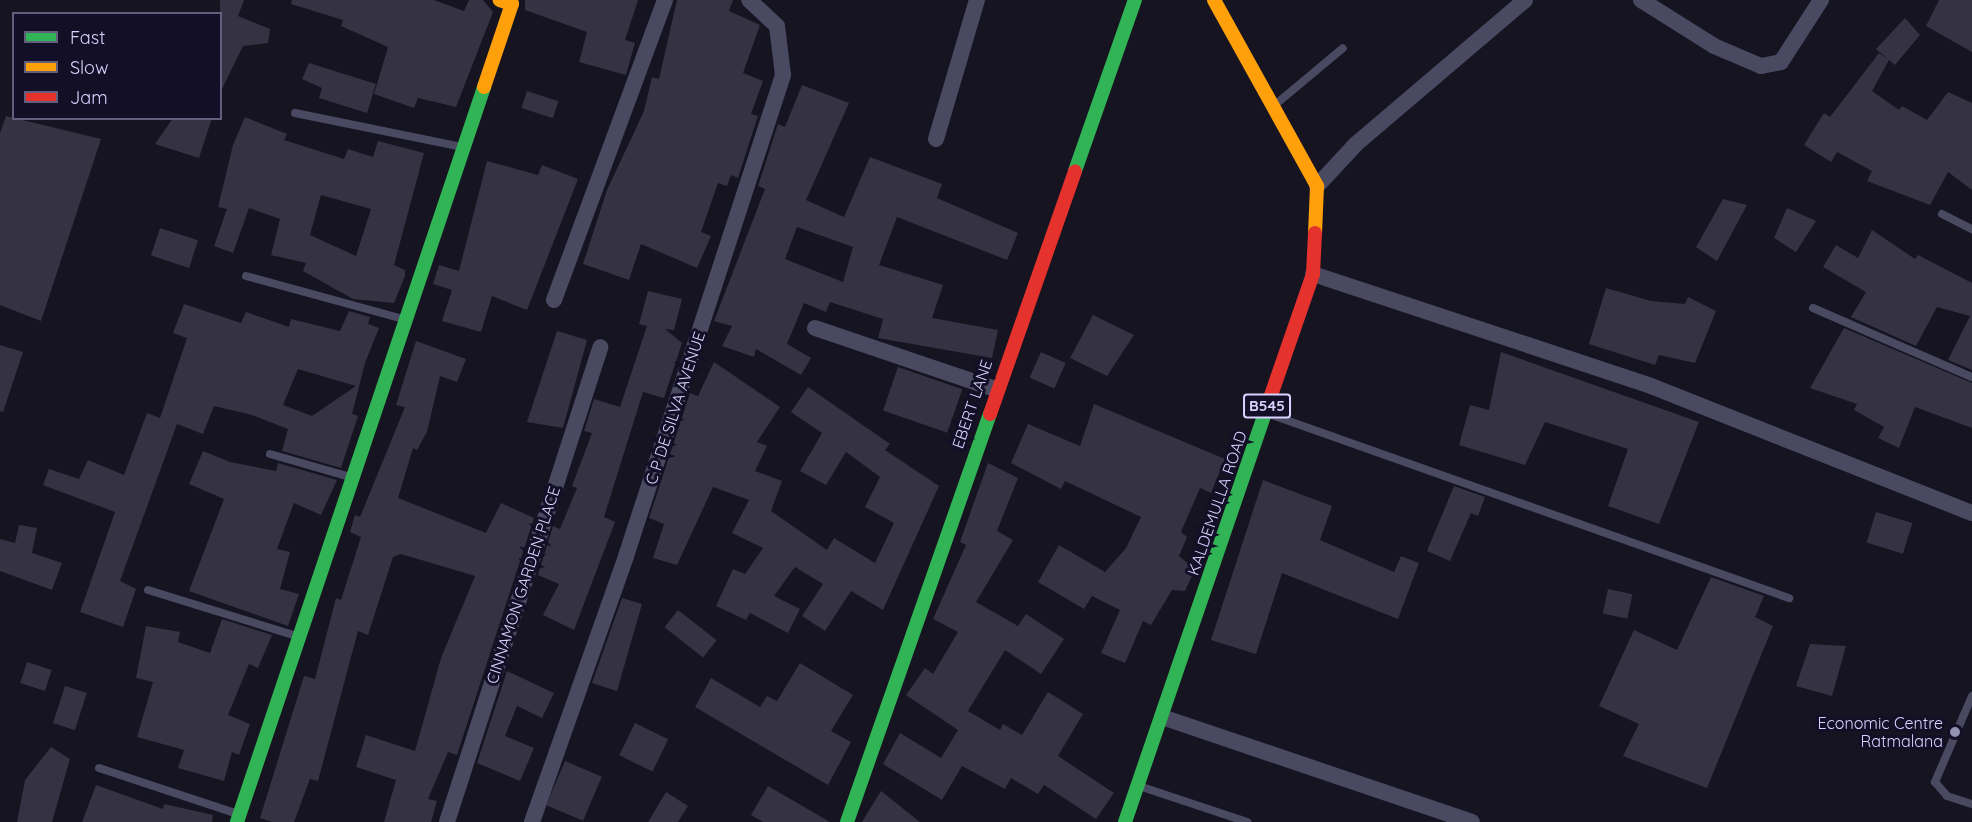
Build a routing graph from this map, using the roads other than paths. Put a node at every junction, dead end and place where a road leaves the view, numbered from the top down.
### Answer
1 (665, 0) edge
2 (749, 0) edge
3 (977, 0) edge
4 (1135, 0) edge
5 (1214, 0) edge
6 (1525, 0) edge
7 (1641, 0) edge
8 (1821, 0) edge
9 (508, 1) edge
10 (1343, 48) dead end
11 (1275, 104) junction
12 (294, 113) dead end
13 (936, 139) dead end
14 (466, 147) junction
15 (1317, 186) junction
16 (1942, 214) dead end
17 (1972, 229) edge
18 (1313, 273) junction
19 (246, 276) dead end
20 (554, 300) dead end
21 (1813, 308) dead end
22 (403, 319) junction
23 (816, 328) dead end
24 (600, 347) dead end
25 (1972, 377) edge
26 (995, 389) junction
27 (1265, 412) junction
28 (270, 454) dead end
29 (350, 477) junction
30 (1972, 513) edge
31 (148, 590) dead end
32 (1789, 598) dead end
33 (297, 636) junction
34 (1972, 696) edge
35 (1162, 717) junction
36 (99, 768) dead end
37 (1138, 785) junction
38 (1972, 804) edge
39 (238, 818) edge
40 (447, 822) edge
41 (532, 822) edge
42 (847, 822) edge
43 (1125, 822) edge
44 (1247, 822) edge
45 (1472, 822) edge

1 - 20 street
2 - 41 street, C P DE SILVA AVENUE
3 - 13 street
4 - 26 street, EBERT LANE
5 - 11 street, KALDEMULLA ROAD / B545
6 - 15 street
7 - 8 street
9 - 14 street
10 - 11 lane
11 - 15 street, KALDEMULLA ROAD / B545
12 - 14 lane
14 - 22 street
15 - 18 street, KALDEMULLA ROAD / B545
16 - 17 lane
18 - 27 street, KALDEMULLA ROAD / B545
18 - 30 street
19 - 22 lane
21 - 25 lane
22 - 29 street
23 - 26 street
24 - 40 street, CINNAMON GARDEN PLACE
26 - 42 street, EBERT LANE
27 - 32 lane
27 - 35 street, KALDEMULLA ROAD / B545
28 - 29 lane
29 - 33 street
31 - 33 lane
33 - 39 street
34 - 38 lane
35 - 37 street, KALDEMULLA ROAD / B545
35 - 45 street
36 - 39 lane
37 - 43 street, KALDEMULLA ROAD / B545
37 - 44 lane

